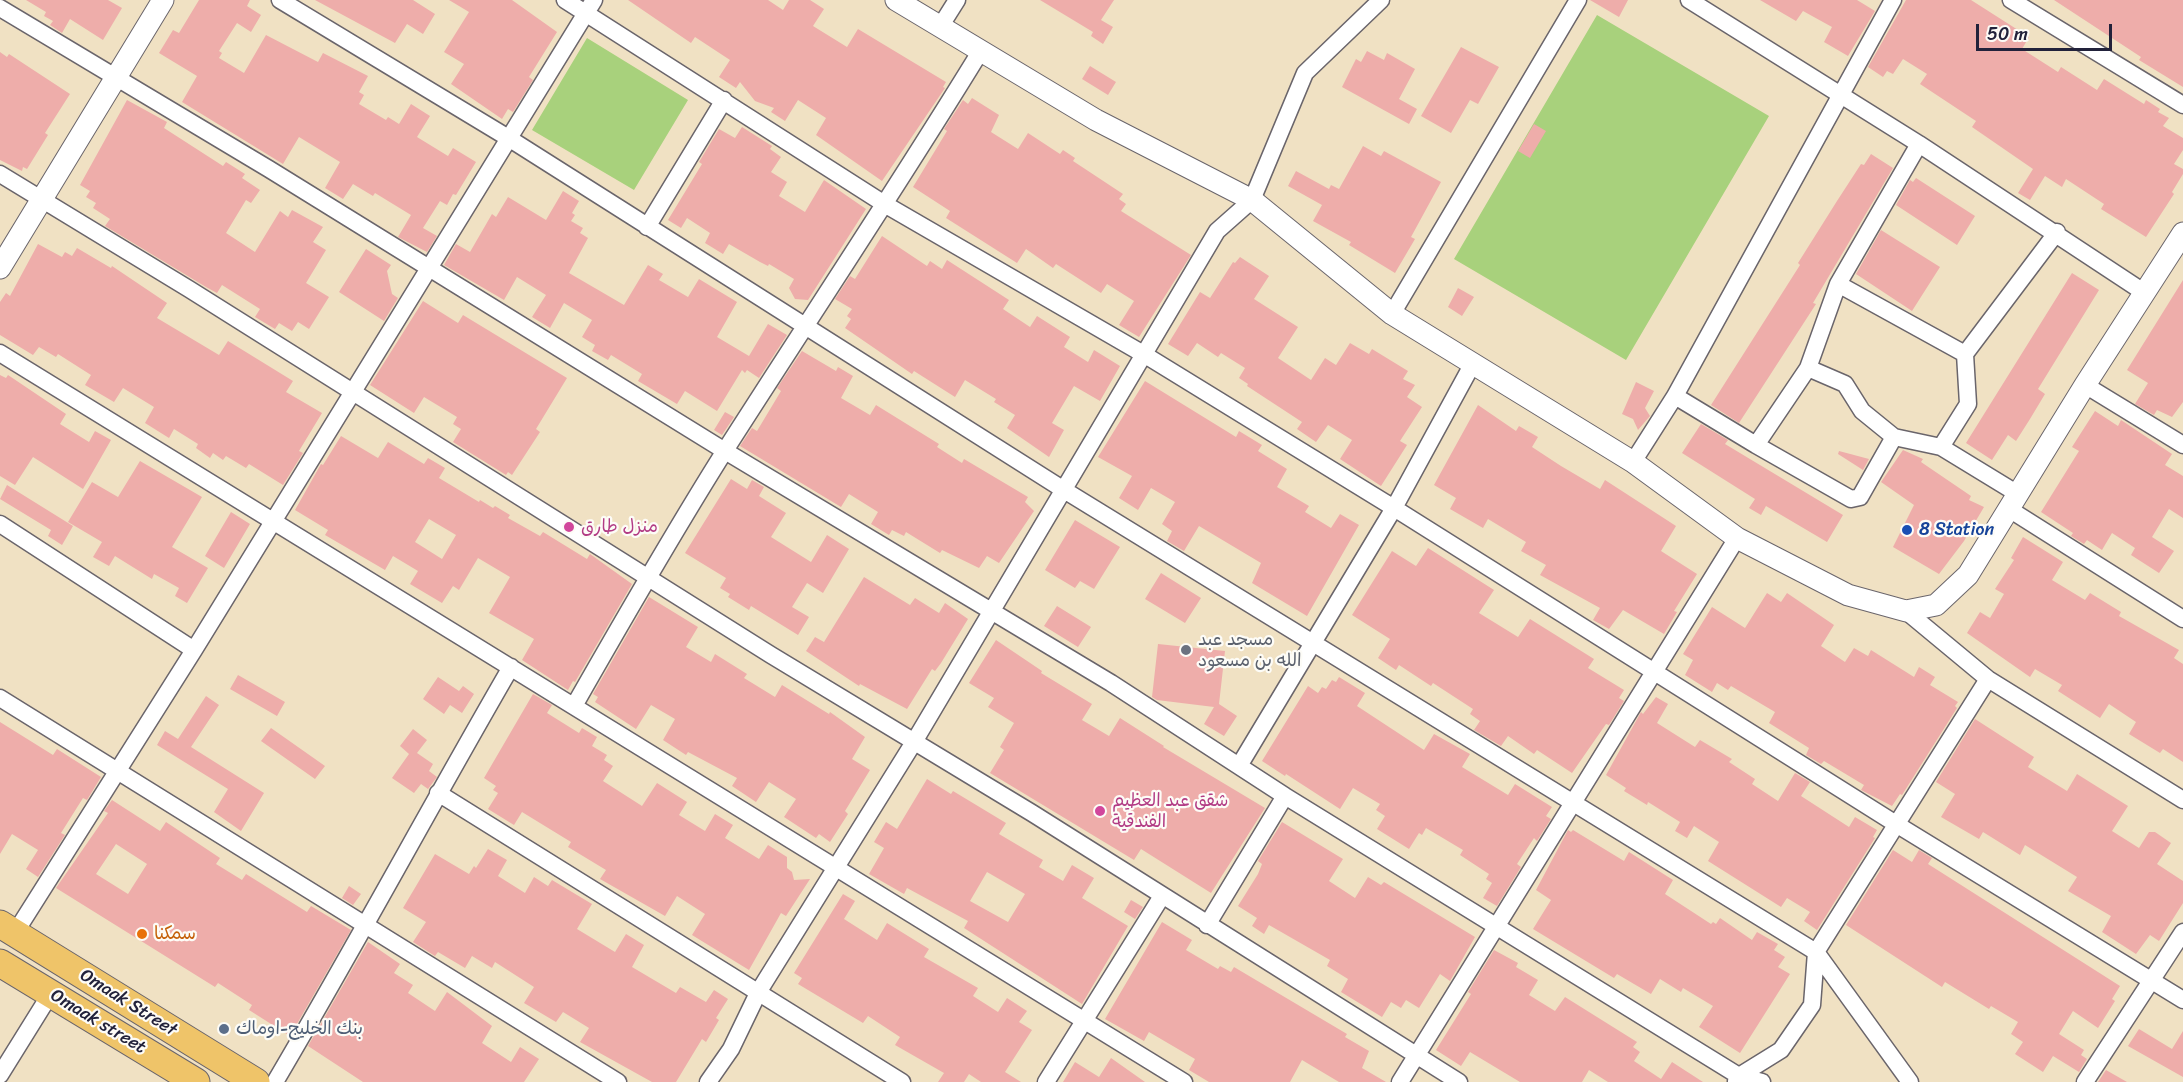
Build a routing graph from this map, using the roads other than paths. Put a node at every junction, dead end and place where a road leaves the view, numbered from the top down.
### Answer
1 (163, 0) edge
2 (280, 0) edge
3 (565, 0) edge
4 (896, 0) edge
5 (957, 0) edge
6 (1381, 0) edge
7 (1578, 0) edge
8 (1689, 0) edge
9 (1893, 0) edge
10 (2011, 0) edge
11 (590, 6) edge
12 (0, 8) edge
13 (940, 27) junction
14 (980, 52) junction
15 (116, 78) junction
16 (1841, 95) junction
17 (724, 100) junction
18 (2183, 105) edge
19 (510, 139) junction
20 (1919, 144) junction
21 (0, 174) edge
22 (42, 200) junction
23 (1252, 200) junction
24 (886, 205) junction
25 (647, 227) junction
26 (2057, 232) junction
27 (2183, 233) edge
28 (430, 267) junction
29 (0, 268) edge
30 (1838, 284) junction
31 (2145, 293) junction
32 (1392, 314) junction
33 (805, 326) junction
34 (0, 353) edge
35 (1965, 354) junction
36 (1144, 355) junction
37 (1472, 364) junction
38 (1808, 368) junction
39 (2085, 385) junction
40 (350, 393) junction
41 (1675, 396) junction
42 (1894, 437) junction
43 (1756, 445) junction
44 (2183, 445) edge
45 (1941, 447) junction
46 (725, 451) junction
47 (1633, 462) junction
48 (1064, 490) junction
49 (2014, 502) junction
50 (1394, 508) junction
51 (273, 521) junction
52 (0, 524) edge
53 (1737, 538) junction
54 (648, 576) junction
55 (990, 610) junction
56 (1906, 611) junction
57 (2183, 619) edge
58 (1315, 642) junction
59 (194, 650) junction
60 (511, 667) junction
61 (1653, 672) junction
62 (1988, 679) junction
63 (0, 698) edge
64 (574, 706) junction
65 (914, 742) junction
66 (1239, 766) junction
67 (118, 772) junction
68 (438, 793) junction
69 (1285, 796) junction
70 (2183, 800) edge
71 (1574, 801) junction
72 (1896, 824) junction
73 (837, 868) junction
74 (1162, 896) junction
75 (1207, 924) junction
76 (367, 926) junction
77 (7, 928) edge
78 (1496, 928) junction
79 (2183, 932) edge
80 (1816, 951) junction
81 (0, 963) edge
82 (2152, 980) junction
83 (759, 991) junction
84 (51, 993) junction
85 (2183, 1000) edge
86 (1083, 1020) junction
87 (1416, 1057) junction
88 (0, 1075) edge
89 (1737, 1079) edge
90 (196, 1082) edge
91 (256, 1082) edge
92 (275, 1082) edge
93 (618, 1082) edge
94 (708, 1082) edge
95 (902, 1082) edge
96 (1046, 1082) edge
97 (1184, 1082) edge
98 (1400, 1082) edge
99 (1459, 1082) edge
100 (1762, 1082) edge
101 (1910, 1082) edge
102 (2085, 1082) edge

1 - 15 street
2 - 19 street
3 - 11 street
4 - 13 street
5 - 13 street
6 - 23 street
7 - 32 street
8 - 16 street
9 - 16 street
10 - 18 street
11 - 17 street
11 - 19 street
12 - 15 street
13 - 14 street
14 - 23 street
14 - 24 street
15 - 22 street
15 - 28 street
16 - 20 street
16 - 41 street
17 - 24 street
17 - 25 street
19 - 25 street
19 - 28 street
20 - 26 street
20 - 30 street
21 - 22 street
22 - 29 street
22 - 40 street
23 - 32 street
23 - 36 street
24 - 33 street
24 - 36 street
25 - 33 street
26 - 31 street
26 - 35 street
27 - 31 street
28 - 40 street
28 - 46 street
30 - 35 street
30 - 38 street
31 - 39 street
32 - 37 street
33 - 46 street
33 - 48 street
34 - 51 street
35 - 45 street
36 - 48 street
36 - 50 street
37 - 47 street
37 - 50 street
38 - 42 street
38 - 43 street
39 - 44 street
39 - 49 street
40 - 51 street
40 - 54 street
41 - 43 street
41 - 47 street
42 - 43 street
42 - 45 street
45 - 49 street
46 - 54 street
46 - 55 street
47 - 53 street
48 - 55 street
48 - 58 street
49 - 56 street
49 - 57 street
50 - 58 street
50 - 61 street
51 - 59 street
51 - 60 street
52 - 59 street
53 - 56 street
53 - 61 street
54 - 64 street
54 - 65 street
55 - 65 street
55 - 66 street
56 - 62 street
58 - 66 street
58 - 71 street
59 - 67 street
60 - 64 street
60 - 68 street
61 - 71 street
61 - 72 street
62 - 70 street
62 - 72 street
63 - 67 street
64 - 73 street
65 - 73 street
65 - 74 street
66 - 69 street
67 - 76 street
67 - 77 street
68 - 76 street
68 - 83 street
69 - 75 street
69 - 78 street
71 - 78 street
71 - 80 street
72 - 80 street
72 - 82 street
73 - 83 street
73 - 86 street
74 - 75 street
74 - 86 street
75 - 87 street
76 - 92 street
76 - 93 street
77 - 91 main road, Omaak Street
78 - 87 street
78 - 89 street
79 - 82 street
80 - 89 street
80 - 101 street
81 - 84 main road, Omaak street
82 - 85 street
82 - 102 street
83 - 94 street
83 - 95 street
84 - 88 street
84 - 90 main road, Omaak street
86 - 96 street
86 - 97 street
87 - 98 street
87 - 99 street
89 - 100 street

